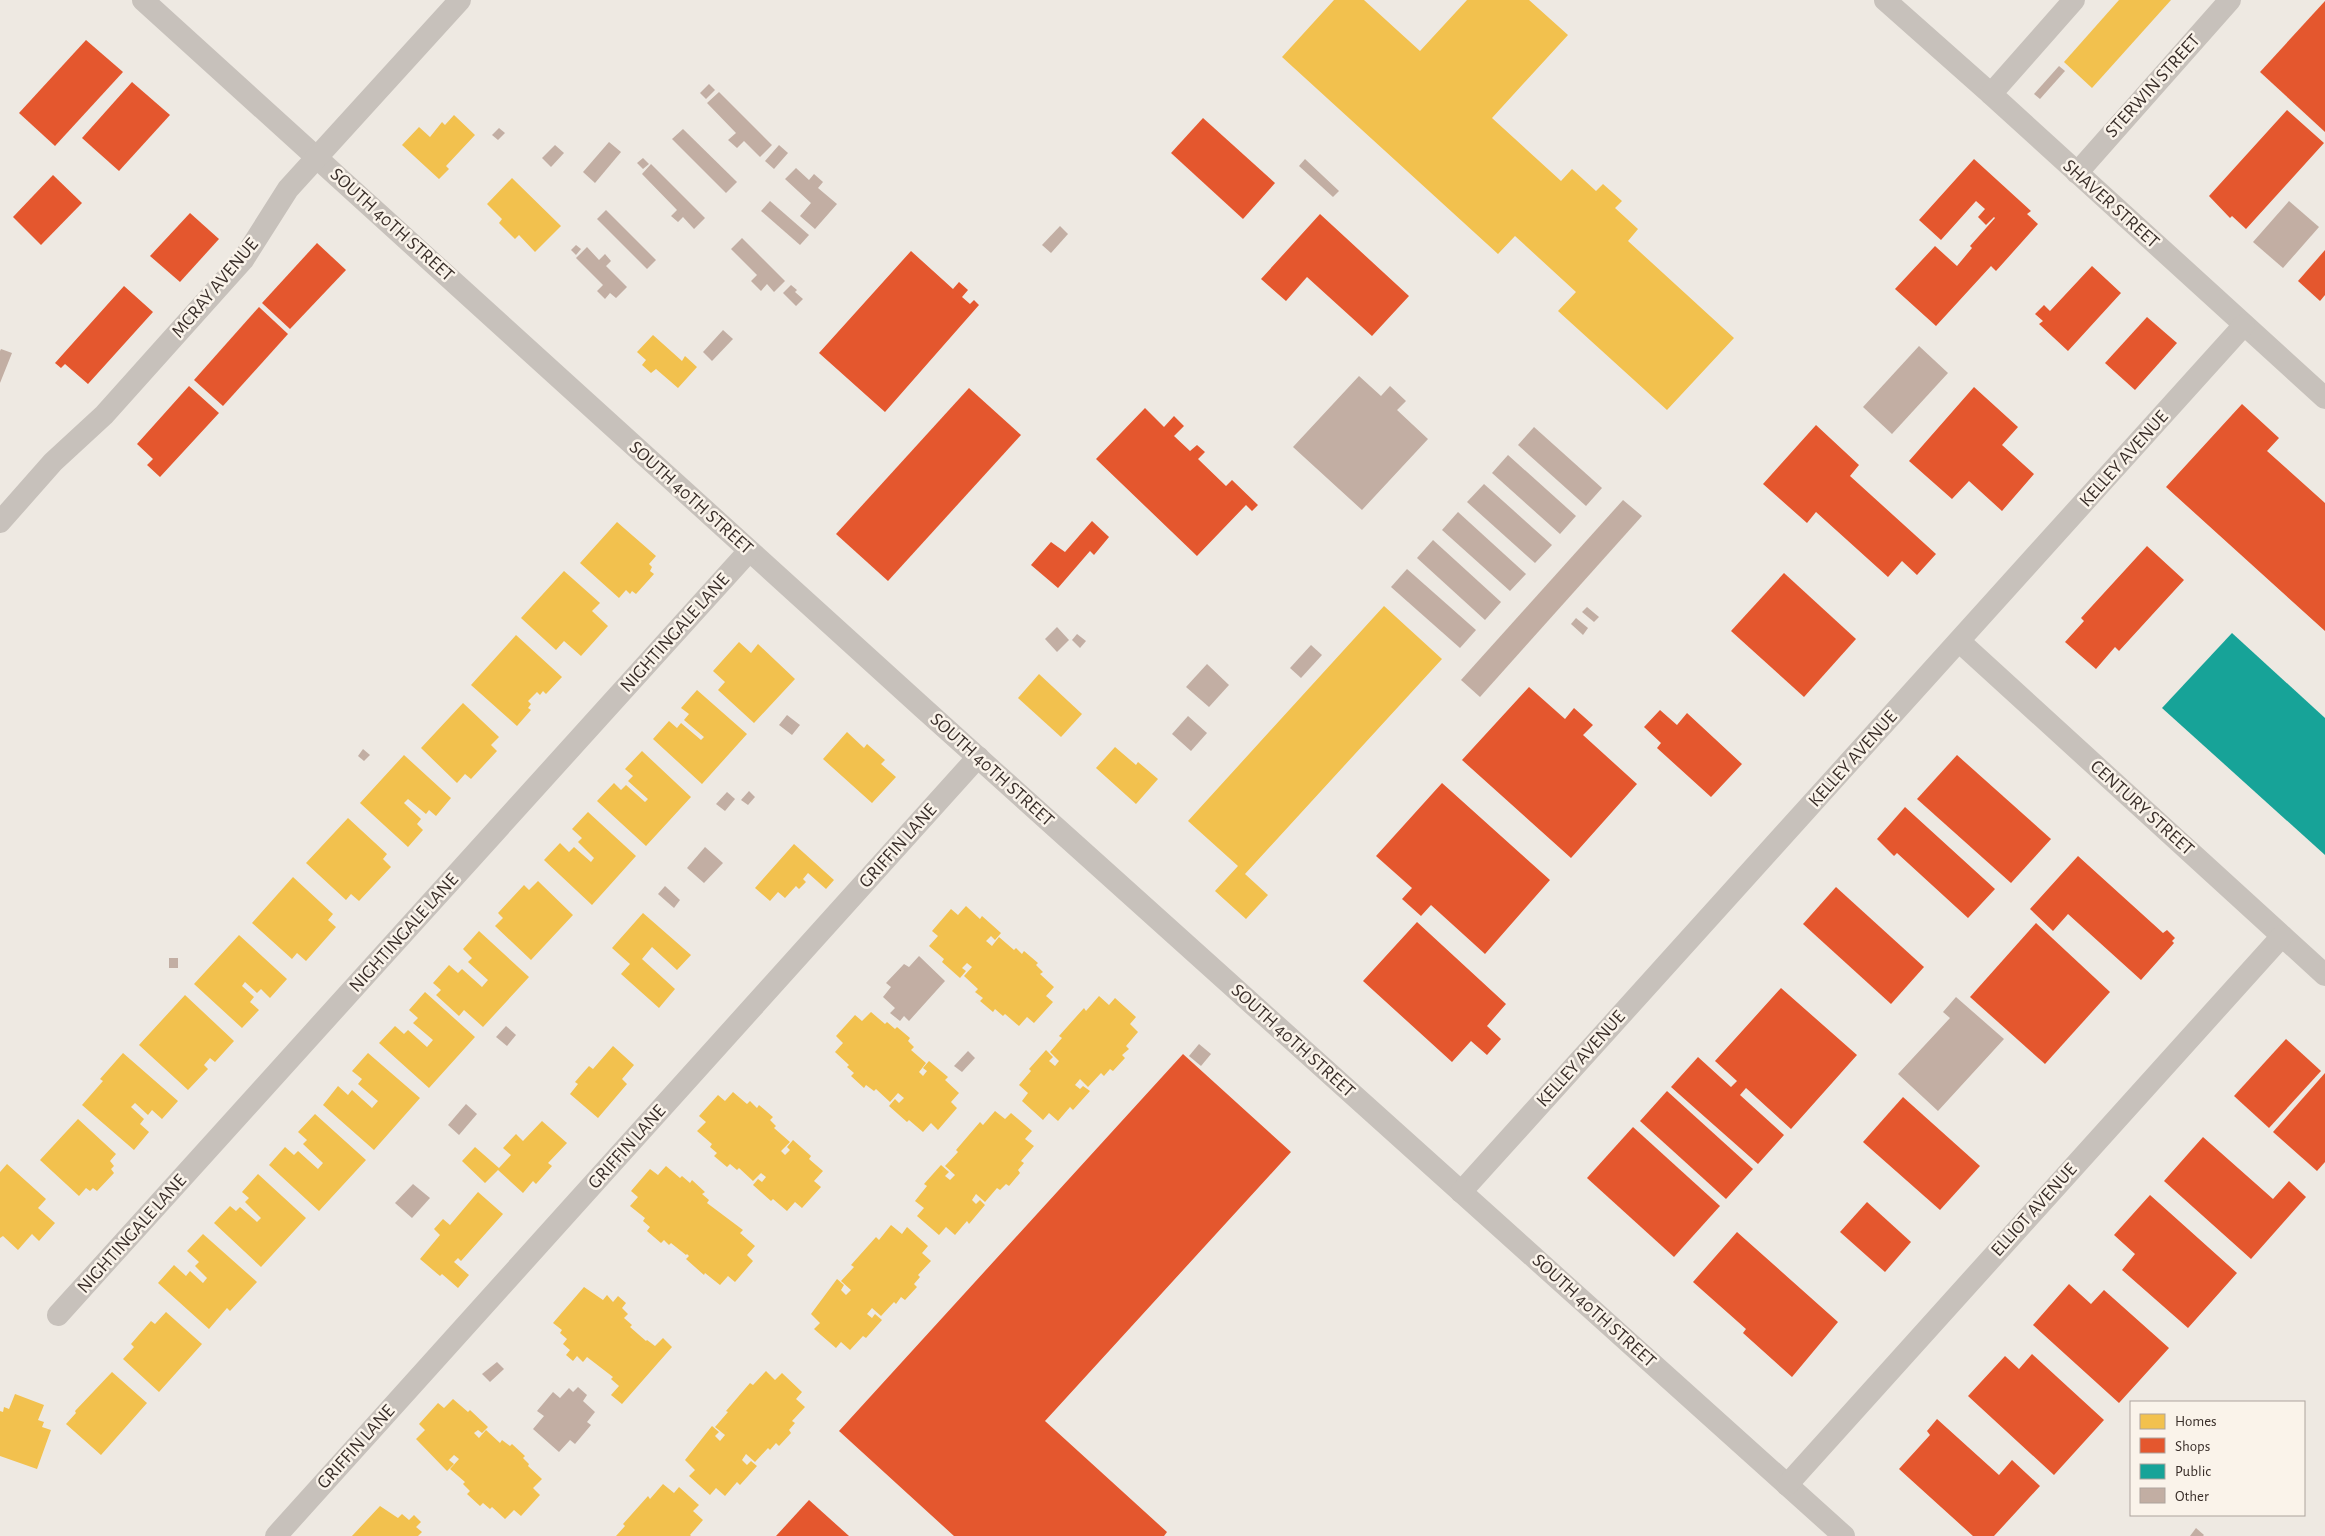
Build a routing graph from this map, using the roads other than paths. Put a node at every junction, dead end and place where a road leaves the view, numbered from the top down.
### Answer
1 (143, 0) edge
2 (460, 0) edge
3 (1884, 0) edge
4 (2074, 0) edge
5 (2230, 0) edge
6 (1990, 94) junction
7 (316, 156) junction
8 (2076, 173) junction
9 (2244, 325) junction
10 (2325, 398) edge
11 (0, 522) edge
12 (749, 551) junction
13 (1960, 642) junction
14 (978, 758) junction
15 (2282, 936) junction
16 (2325, 975) edge
17 (1461, 1192) junction
18 (58, 1316) dead end
19 (1786, 1484) junction
20 (276, 1536) edge
21 (1844, 1536) edge

1 - 7 street, SOUTH 40TH STREET
2 - 7 street, MCRAY AVENUE
3 - 6 street, SHAVER STREET
4 - 6 street
5 - 8 street, STERWIN STREET
6 - 8 street, SHAVER STREET
7 - 11 street, MCRAY AVENUE
7 - 12 street, SOUTH 40TH STREET
8 - 9 street, SHAVER STREET
9 - 10 street, SHAVER STREET
9 - 13 street, KELLEY AVENUE
12 - 14 street, SOUTH 40TH STREET
12 - 18 street, NIGHTINGALE LANE
13 - 15 street, CENTURY STREET
13 - 17 street, KELLEY AVENUE
14 - 17 street, SOUTH 40TH STREET
14 - 20 street, GRIFFIN LANE
15 - 16 street, CENTURY STREET
15 - 19 street, ELLIOT AVENUE
17 - 19 street, SOUTH 40TH STREET
19 - 21 street, SOUTH 40TH STREET

